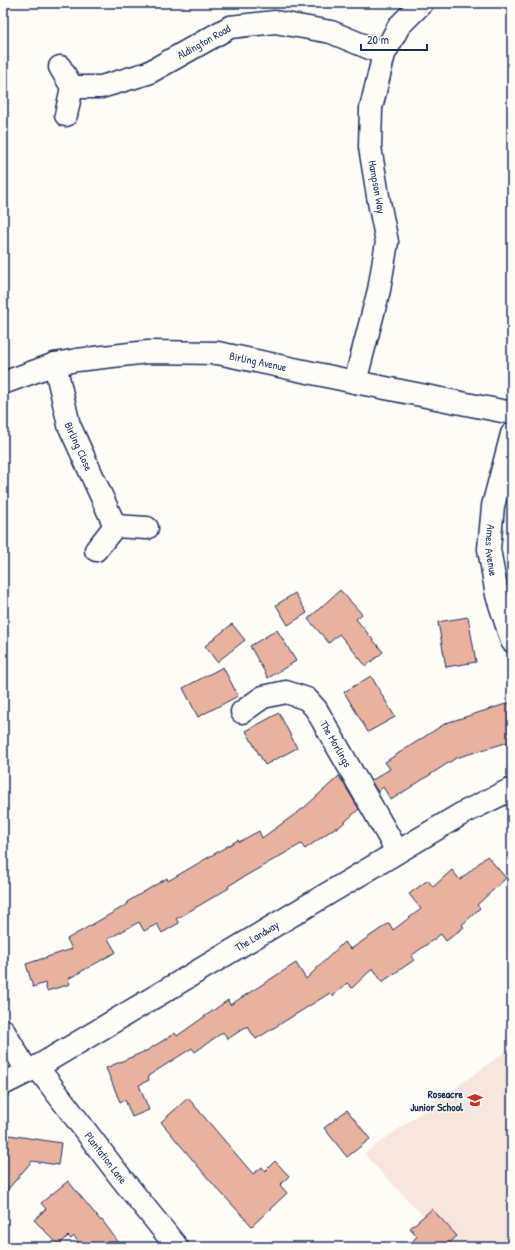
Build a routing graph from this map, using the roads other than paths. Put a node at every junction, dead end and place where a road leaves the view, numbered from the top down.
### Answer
1 (422, 3) edge
2 (384, 54) junction
3 (60, 67) dead end
4 (72, 87) junction
5 (66, 115) dead end
6 (55, 364) junction
7 (355, 382) junction
8 (3, 383) edge
9 (512, 412) edge
10 (512, 434) edge
11 (115, 526) junction
12 (147, 528) dead end
13 (96, 550) dead end
14 (512, 641) edge
15 (242, 712) dead end
16 (512, 789) edge
17 (397, 852) junction
18 (3, 1030) edge
19 (32, 1069) junction
20 (3, 1084) edge
21 (177, 1247) edge

1 - 2 street, Hampson Way
2 - 4 street, Aldington Road
2 - 7 street, Hampson Way
3 - 4 street
4 - 5 street
6 - 7 street, Birling Avenue
6 - 8 street, Birling Avenue
6 - 11 street, Birling Close
7 - 9 street, Birling Avenue
10 - 14 street, Ames Avenue
11 - 12 street
11 - 13 street
15 - 17 street, The Morlings
16 - 17 street, The Landway
17 - 19 street, The Landway
18 - 19 street, Plantation Lane
19 - 20 street, The Landway
19 - 21 street, Plantation Lane

